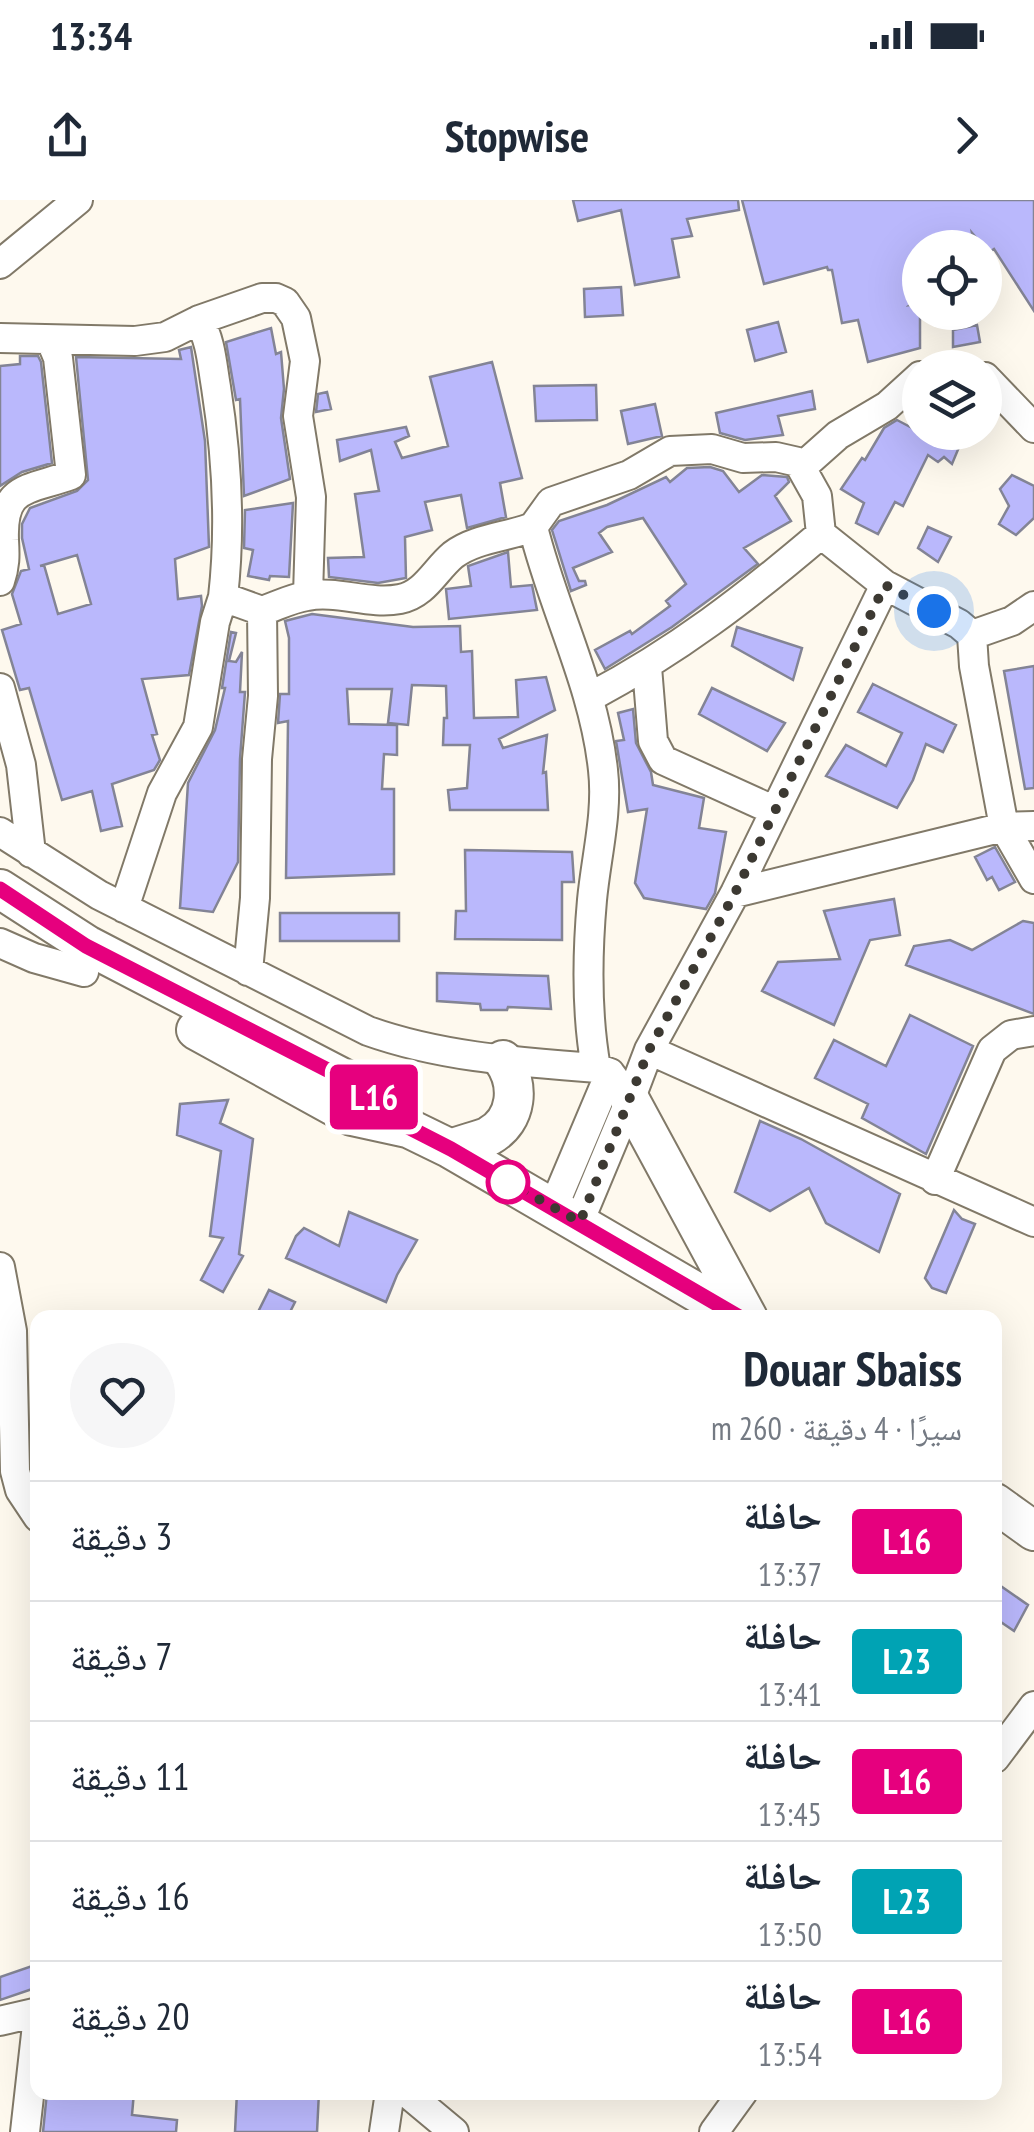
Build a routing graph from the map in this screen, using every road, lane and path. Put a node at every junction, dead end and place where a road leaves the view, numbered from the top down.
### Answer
1 (78, 200) edge
2 (0, 264) edge
3 (199, 320) junction
4 (0, 338) edge
5 (51, 340) junction
6 (902, 392) edge
7 (1002, 395) edge
8 (1034, 428) edge
9 (802, 467) junction
10 (533, 527) junction
11 (821, 534) junction
12 (0, 581) edge
13 (885, 585) junction
14 (308, 595) junction
15 (223, 597) junction
16 (1034, 606) edge
17 (262, 611) junction
18 (972, 635) junction
19 (647, 667) junction
20 (0, 688) edge
21 (590, 697) junction
22 (773, 810) junction
23 (1034, 826) edge
24 (1004, 827) junction
25 (0, 832) edge
26 (31, 854) junction
27 (1034, 879) edge
28 (0, 889) edge
29 (735, 893) junction
30 (124, 908) junction
31 (0, 941) edge
32 (248, 972) junction
33 (1034, 1031) edge
34 (649, 1050) junction
35 (503, 1060) junction
36 (612, 1080) junction
37 (410, 1128) junction
38 (451, 1149) junction
39 (934, 1180) junction
40 (566, 1215) junction
41 (1034, 1222) edge
42 (0, 1267) edge
43 (731, 1310) edge
44 (741, 1310) edge
45 (30, 1505) edge
46 (1002, 1507) edge
47 (1034, 1531) edge
48 (1034, 1706) edge
49 (1002, 1749) edge
50 (30, 2015) edge
51 (0, 2021) edge
52 (30, 2087) edge
53 (389, 2100) edge
54 (416, 2100) edge
55 (738, 2100) edge
56 (25, 2132) edge
57 (384, 2132) edge
58 (454, 2132) edge
59 (714, 2132) edge

1 - 2 street
3 - 5 street
3 - 14 street
3 - 15 street
4 - 5 street
5 - 12 street
6 - 9 street
7 - 8 street
9 - 10 street
9 - 11 street
10 - 14 street
10 - 21 street
11 - 13 street
11 - 19 street
13 - 18 street
13 - 22 street
14 - 17 street
15 - 17 street
15 - 30 street
16 - 18 street
17 - 32 street
18 - 24 street
19 - 21 street
19 - 22 street
20 - 26 street
21 - 36 street
22 - 29 street
23 - 24 street
24 - 27 street
24 - 29 street
25 - 26 street
26 - 30 street
28 - 37 main road
29 - 34 street
30 - 32 street
31 - 37 main road
32 - 35 street
33 - 39 street
34 - 36 street
34 - 39 street
35 - 36 street
35 - 38 main road
36 - 40 street
36 - 44 main road
37 - 38 main road
38 - 40 main road
39 - 41 street
40 - 43 main road
42 - 45 street
46 - 47 main road
48 - 49 street
50 - 51 street
52 - 56 street
53 - 57 street
54 - 58 street
55 - 59 street

